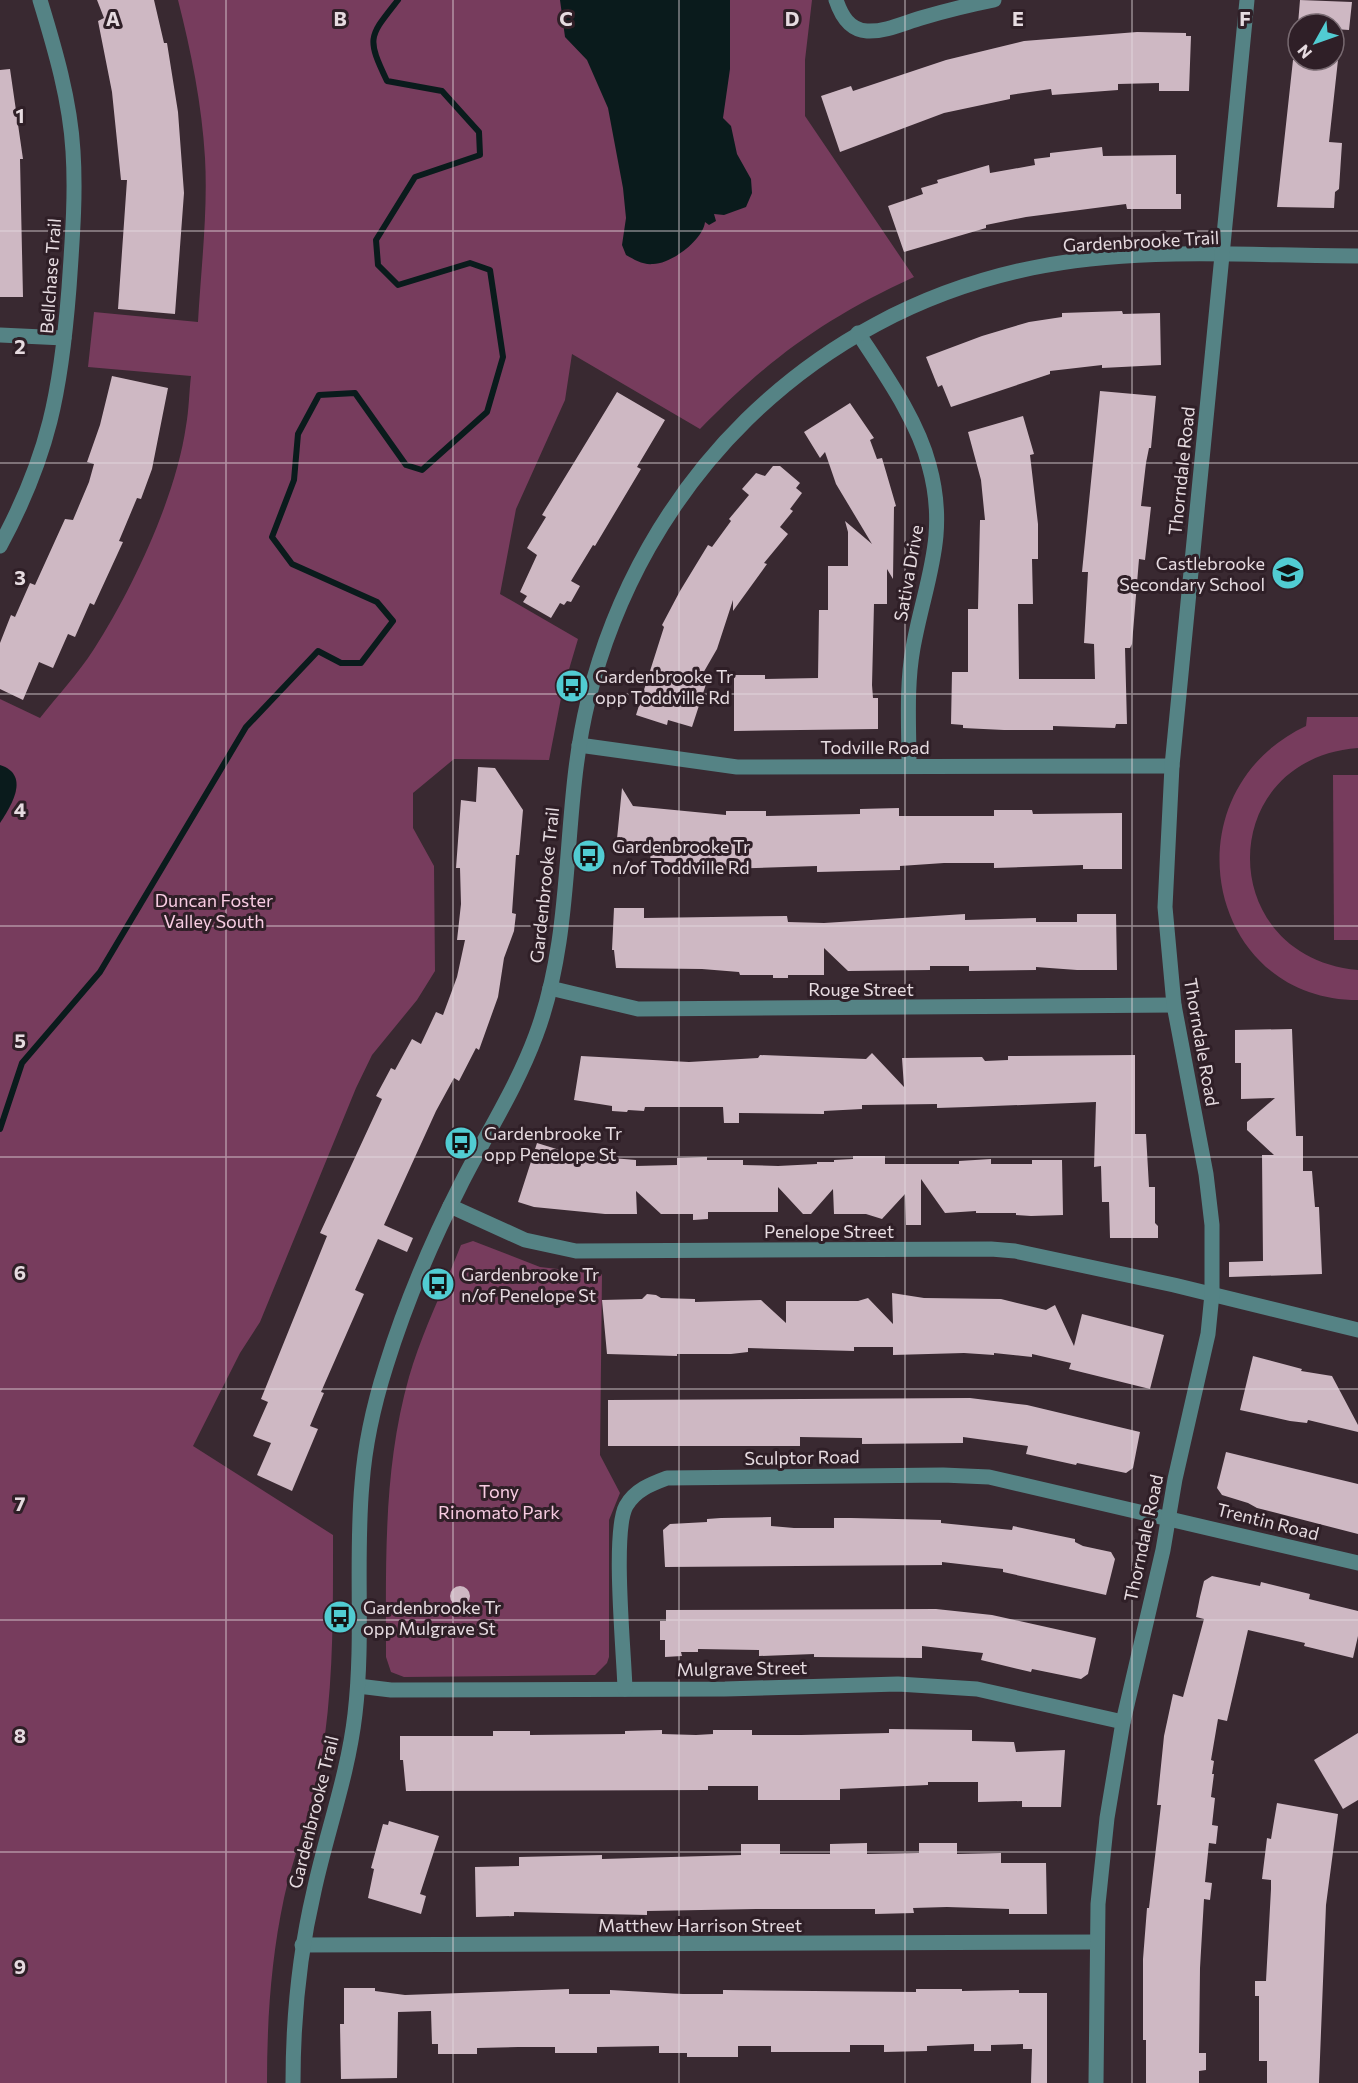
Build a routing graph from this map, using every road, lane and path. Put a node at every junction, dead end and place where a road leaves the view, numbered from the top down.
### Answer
1 (40, 0) edge
2 (836, 0) edge
3 (994, 0) edge
4 (1246, 0) edge
5 (1222, 255) junction
6 (1358, 256) edge
7 (858, 333) junction
8 (0, 334) edge
9 (64, 338) junction
10 (0, 546) edge
11 (579, 745) junction
12 (909, 766) junction
13 (1172, 766) junction
14 (550, 988) junction
15 (1174, 1005) junction
16 (450, 1206) junction
17 (1212, 1294) junction
18 (1358, 1330) edge
19 (1168, 1518) junction
20 (1358, 1563) edge
21 (358, 1686) junction
22 (625, 1689) junction
23 (1122, 1722) junction
24 (1097, 1942) junction
25 (302, 1945) junction
26 (293, 2083) edge
27 (1096, 2083) edge

1 - 9 street, Bellchase Trail
2 - 3 street
4 - 5 street, Thorndale Road
5 - 6 street, Gardenbrooke Trail
5 - 7 street, Gardenbrooke Trail
5 - 13 street, Thorndale Road
7 - 11 street, Gardenbrooke Trail
7 - 12 street, Sativa Drive
8 - 9 street
9 - 10 street, Bellchase Trail
11 - 12 street, Todville Road
11 - 14 street, Gardenbrooke Trail
12 - 13 street, Todville Road
13 - 15 street, Thorndale Road
14 - 15 street, Rouge Street
14 - 16 street, Gardenbrooke Trail
15 - 17 street, Thorndale Road
16 - 17 street, Penelope Street
16 - 21 street, Gardenbrooke Trail
17 - 18 street, Penelope Street
17 - 19 street, Thorndale Road
19 - 20 street, Trentin Road
19 - 22 street, Sculptor Road
19 - 23 street, Thorndale Road
21 - 22 street, Mulgrave Street
21 - 25 street, Gardenbrooke Trail
22 - 23 street, Mulgrave Street
23 - 24 street, Thorndale Road
24 - 25 street, Matthew Harrison Street
24 - 27 street, Thorndale Road
25 - 26 street, Gardenbrooke Trail

